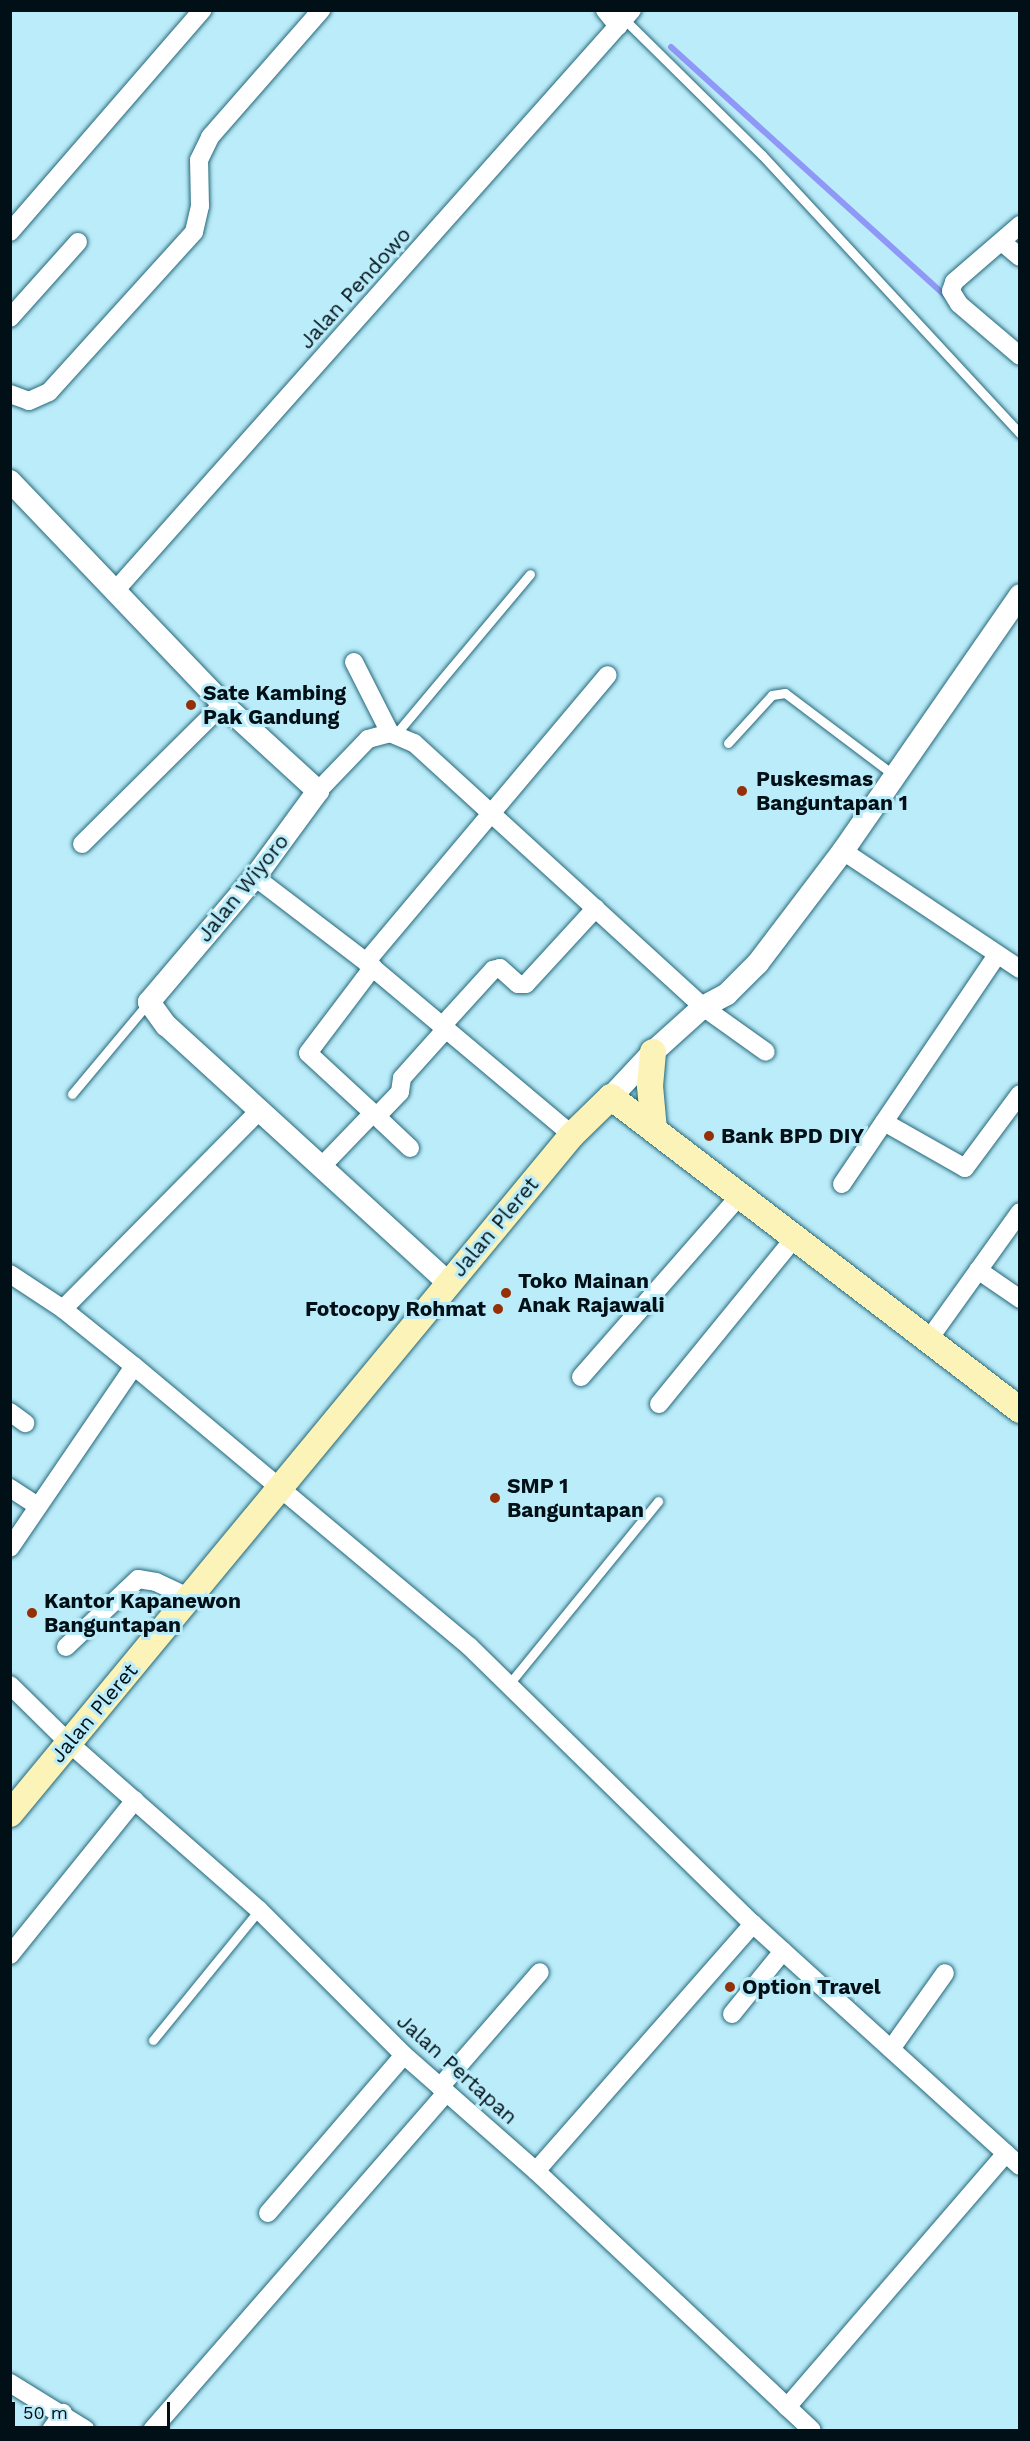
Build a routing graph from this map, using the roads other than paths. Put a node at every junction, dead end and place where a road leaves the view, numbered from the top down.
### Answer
1 (202, 10) edge
2 (321, 10) edge
3 (605, 10) edge
4 (626, 17) edge
5 (1020, 225) edge
6 (10, 232) edge
7 (78, 242) dead end
8 (1002, 242) junction
9 (1020, 257) edge
10 (10, 318) edge
11 (1020, 356) edge
12 (10, 394) edge
13 (1020, 434) edge
14 (10, 481) edge
15 (530, 574) dead end
16 (114, 592) junction
17 (1020, 595) edge
18 (354, 662) dead end
19 (608, 675) dead end
20 (223, 704) junction
21 (393, 734) junction
22 (728, 743) dead end
23 (894, 774) junction
24 (318, 791) junction
25 (494, 815) junction
26 (82, 844) dead end
27 (843, 851) junction
28 (255, 877) junction
29 (597, 908) junction
30 (997, 955) junction
31 (369, 964) junction
32 (1020, 969) edge
33 (148, 1002) junction
34 (703, 1007) junction
35 (444, 1028) junction
36 (653, 1052) junction
37 (766, 1052) dead end
38 (72, 1094) dead end
39 (1020, 1094) edge
40 (611, 1097) junction
41 (260, 1110) junction
42 (375, 1114) junction
43 (884, 1122) junction
44 (654, 1130) junction
45 (572, 1135) junction
46 (410, 1148) dead end
47 (322, 1166) junction
48 (842, 1184) dead end
49 (741, 1194) junction
50 (1020, 1212) edge
51 (795, 1237) junction
52 (978, 1270) junction
53 (10, 1274) edge
54 (449, 1283) junction
55 (1020, 1299) edge
56 (63, 1309) junction
57 (929, 1339) junction
58 (134, 1366) junction
59 (581, 1377) dead end
60 (659, 1404) dead end
61 (1020, 1410) edge
62 (10, 1488) edge
63 (280, 1489) junction
64 (658, 1501) dead end
65 (38, 1506) junction
66 (10, 1548) edge
67 (190, 1598) junction
68 (66, 1647) dead end
69 (508, 1684) junction
70 (10, 1685) edge
71 (69, 1743) junction
72 (135, 1800) junction
73 (10, 1814) edge
74 (259, 1910) junction
75 (753, 1924) junction
76 (783, 1951) junction
77 (10, 1955) edge
78 (540, 1972) dead end
79 (945, 1973) dead end
80 (732, 2014) dead end
81 (153, 2040) dead end
82 (891, 2049) junction
83 (404, 2055) junction
84 (443, 2090) junction
85 (1006, 2153) junction
86 (1020, 2166) edge
87 (536, 2171) junction
88 (268, 2213) dead end
89 (10, 2383) edge
90 (787, 2407) junction
91 (63, 2413) junction
92 (51, 2430) edge
93 (86, 2430) edge
94 (152, 2430) edge
95 (812, 2430) edge

1 - 6 street
2 - 12 street
3 - 4 street
4 - 13 lane
4 - 16 street, Jalan Pendowo
5 - 8 street
7 - 10 street
8 - 9 street
8 - 11 street
14 - 16 street
15 - 21 lane
16 - 20 street
17 - 23 street
18 - 21 street
19 - 25 street
20 - 24 street
20 - 26 street
21 - 24 street
21 - 25 street
22 - 23 lane
23 - 27 street
24 - 28 street, Jalan Wiyoro
25 - 29 street
25 - 31 street
27 - 30 street
27 - 34 street
28 - 31 street
28 - 33 street, Jalan Wiyoro
29 - 34 street
29 - 35 street
30 - 32 street
30 - 43 street
31 - 35 street
31 - 42 street
33 - 38 lane
33 - 41 street
34 - 36 street
34 - 37 street
35 - 42 street
35 - 45 street
36 - 40 street
36 - 44 main road
39 - 43 street
40 - 44 main road
40 - 45 main road, Jalan Pleret
41 - 47 street
41 - 56 street
42 - 46 street
42 - 47 street
43 - 48 street
44 - 49 main road
45 - 54 main road, Jalan Pleret
47 - 54 street
49 - 51 main road
49 - 59 street
50 - 52 street
51 - 57 main road
51 - 60 street
52 - 55 street
52 - 57 street
53 - 56 street
54 - 63 main road, Jalan Pleret
56 - 58 street
57 - 61 main road
58 - 63 street
58 - 65 street
62 - 65 street
63 - 67 main road, Jalan Pleret
63 - 69 street
64 - 69 lane
65 - 66 street
67 - 68 street
67 - 71 main road, Jalan Pleret
69 - 75 street
70 - 71 street, Jalan Pertapan
71 - 72 street, Jalan Pertapan
71 - 73 main road, Jalan Pleret
72 - 74 street, Jalan Pertapan
72 - 77 street
74 - 81 lane
74 - 83 street, Jalan Pertapan
75 - 76 street
75 - 87 street
76 - 80 street
76 - 82 street
78 - 84 street
79 - 82 street
82 - 85 street
83 - 84 street, Jalan Pertapan
83 - 88 street
84 - 87 street, Jalan Pertapan
84 - 94 street
85 - 86 street
85 - 90 street
87 - 90 street, Jalan Pertapan
89 - 91 street
90 - 95 street, Jalan Pertapan
91 - 92 street
91 - 93 street

